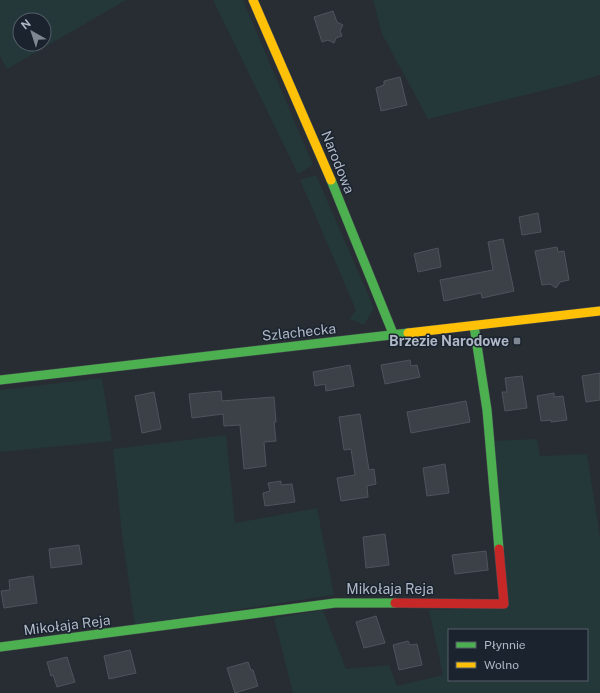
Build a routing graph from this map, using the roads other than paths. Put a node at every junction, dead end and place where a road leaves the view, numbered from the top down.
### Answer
1 (253, 0) edge
2 (600, 311) edge
3 (474, 326) junction
4 (394, 336) junction
5 (0, 380) edge
6 (0, 647) edge

1 - 4 street, Narodowa
2 - 3 street, Szlachecka
3 - 4 street, Szlachecka
3 - 6 street, Mikołaja Reja
4 - 5 street, Szlachecka

